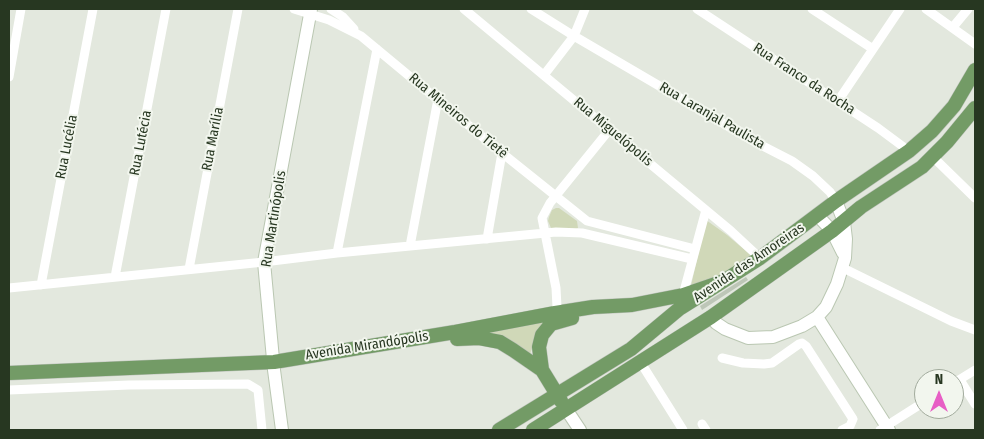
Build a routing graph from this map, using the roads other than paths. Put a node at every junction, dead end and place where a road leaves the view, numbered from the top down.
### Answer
1 (22, 9) edge
2 (93, 9) edge
3 (166, 9) edge
4 (238, 9) edge
5 (294, 9) edge
6 (330, 9) edge
7 (464, 9) edge
8 (531, 9) edge
9 (584, 9) edge
10 (697, 9) edge
11 (812, 9) edge
12 (900, 9) edge
13 (926, 9) edge
14 (968, 9) edge
15 (311, 11) edge
16 (953, 27) junction
17 (361, 36) junction
18 (574, 36) junction
19 (975, 44) edge
20 (377, 49) junction
21 (873, 49) junction
22 (975, 70) edge
23 (544, 75) junction
24 (9, 78) edge
25 (438, 99) junction
26 (838, 101) junction
27 (975, 108) edge
28 (610, 129) junction
29 (909, 151) junction
30 (502, 154) junction
31 (933, 157) junction
32 (556, 197) junction
33 (975, 198) edge
34 (836, 201) junction
35 (706, 210) junction
36 (818, 216) junction
37 (587, 221) junction
38 (844, 222) junction
39 (832, 231) junction
40 (545, 233) junction
41 (582, 233) junction
42 (487, 239) junction
43 (410, 246) junction
44 (695, 249) junction
45 (337, 252) junction
46 (760, 258) junction
47 (692, 259) junction
48 (264, 262) junction
49 (844, 263) junction
50 (189, 269) junction
51 (115, 277) junction
52 (721, 282) junction
53 (41, 285) junction
54 (9, 288) edge
55 (683, 295) junction
56 (711, 317) junction
57 (818, 317) junction
58 (553, 318) junction
59 (951, 321) junction
60 (975, 323) edge
61 (975, 330) edge
62 (722, 358) dead end
63 (640, 363) junction
64 (274, 366) junction
65 (542, 370) junction
66 (975, 370) edge
67 (9, 373) edge
68 (964, 377) edge
69 (9, 381) edge
70 (9, 390) edge
71 (964, 391) edge
72 (557, 393) junction
73 (975, 404) edge
74 (566, 409) junction
75 (914, 409) edge
76 (885, 429) edge
77 (262, 430) edge
78 (282, 430) edge
79 (499, 430) edge
80 (533, 430) edge
81 (580, 430) edge
82 (684, 430) edge
83 (842, 430) edge

1 - 24 street
2 - 53 street, Rua Lucélia
3 - 51 street, Rua Lutécia
4 - 50 street, Rua Marília
5 - 15 street, Rua Mineiros do Tietê
6 - 17 street, Rua Mineiros do Tietê
7 - 23 street, Rua Miguelópolis
8 - 18 street, Rua Laranjal Paulista
9 - 18 street
10 - 26 street, Rua Franco da Rocha
11 - 21 street
12 - 21 street
13 - 16 street
14 - 16 street
15 - 17 street, Rua Mineiros do Tietê
15 - 48 street, Rua Martinópolis
16 - 19 street
17 - 20 street, Rua Mineiros do Tietê
18 - 23 street
18 - 34 street, Rua Laranjal Paulista
20 - 25 street, Rua Mineiros do Tietê
20 - 45 street
21 - 26 street
22 - 29 main road, Avenida das Amoreiras
23 - 28 street, Rua Miguelópolis
25 - 30 street, Rua Mineiros do Tietê
25 - 43 street
26 - 29 street, Rua Franco da Rocha
27 - 31 main road, Avenida das Amoreiras
28 - 32 street
28 - 35 street, Rua Miguelópolis
29 - 34 main road, Avenida das Amoreiras
30 - 32 street, Rua Mineiros do Tietê
30 - 42 street
31 - 33 street
31 - 38 main road, Avenida das Amoreiras
32 - 37 street, Rua Mineiros do Tietê
32 - 40 street
34 - 36 main road, Avenida das Amoreiras
34 - 38 street, Rua Laranjal Paulista
35 - 44 street
35 - 46 street, Rua Miguelópolis
36 - 39 street
36 - 46 main road, Avenida das Amoreiras
37 - 41 street
37 - 44 street
38 - 39 main road, Avenida das Amoreiras
38 - 49 street, Rua Laranjal Paulista
39 - 49 street
39 - 56 main road, Avenida das Amoreiras
40 - 41 street
40 - 42 street
40 - 58 street
41 - 47 street
42 - 43 street
43 - 45 street
44 - 47 street
45 - 48 street
46 - 52 main road, Avenida das Amoreiras
47 - 55 street
48 - 50 street
48 - 64 street, Rua Martinópolis
49 - 57 street, Rua Laranjal Paulista
49 - 59 street
50 - 51 street
51 - 53 street
52 - 55 main road, Avenida Mirandópolis
52 - 72 main road, Avenida das Amoreiras
53 - 54 street
55 - 58 main road, Avenida Mirandópolis
56 - 57 street
56 - 63 main road, Avenida das Amoreiras
57 - 76 street
58 - 64 main road, Avenida Mirandópolis
58 - 65 main road
59 - 60 street
59 - 61 street
62 - 83 street
63 - 74 main road, Avenida das Amoreiras
63 - 82 street
64 - 65 main road, Avenida Mirandópolis
64 - 67 main road, Avenida Mirandópolis
64 - 69 main road, Avenida Mirandópolis
64 - 78 street, Rua Martinópolis
65 - 72 main road
66 - 68 street
70 - 77 street
71 - 73 street
72 - 74 main road
72 - 79 main road, Avenida das Amoreiras
74 - 80 main road, Avenida das Amoreiras
74 - 81 street
75 - 76 street

